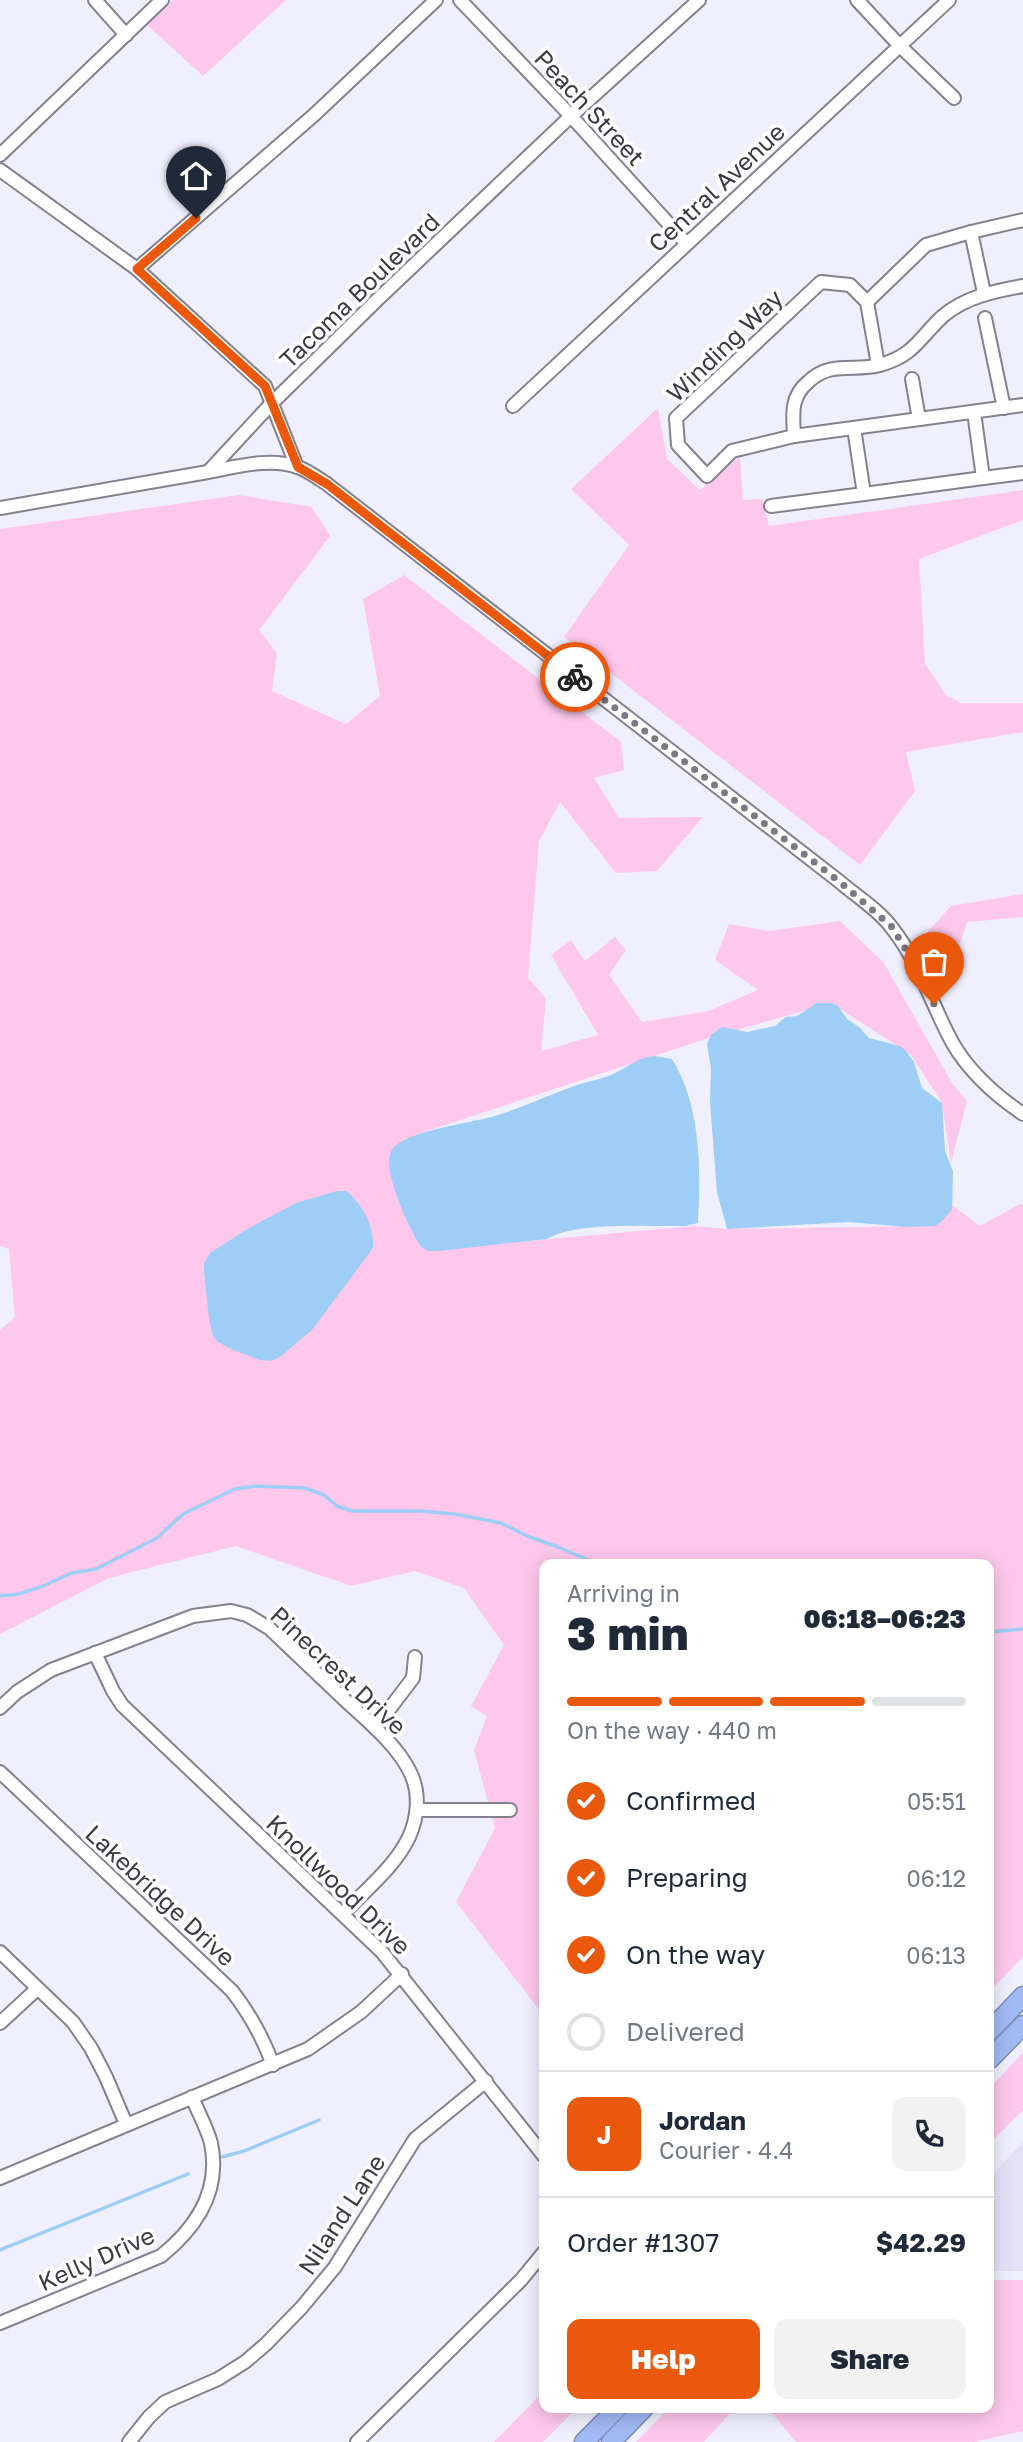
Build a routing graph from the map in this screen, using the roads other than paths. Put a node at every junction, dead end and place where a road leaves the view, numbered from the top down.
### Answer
1 (95, 0) edge
2 (162, 0) edge
3 (436, 0) edge
4 (460, 0) edge
5 (699, 0) edge
6 (857, 0) edge
7 (949, 0) edge
8 (126, 35) junction
9 (900, 46) junction
10 (954, 98) dead end
11 (571, 116) junction
12 (0, 155) edge
13 (0, 170) edge
14 (1023, 220) edge
15 (971, 232) junction
16 (686, 243) junction
17 (137, 269) junction
18 (1023, 286) edge
19 (984, 293) junction
20 (867, 302) junction
21 (985, 318) dead end
22 (878, 365) junction
23 (912, 379) dead end
24 (271, 404) junction
25 (1023, 405) edge
26 (513, 406) dead end
27 (1004, 408) junction
28 (974, 412) junction
29 (919, 419) junction
30 (854, 428) junction
31 (794, 436) junction
32 (298, 467) junction
33 (208, 472) junction
34 (1023, 473) edge
35 (984, 478) junction
36 (863, 494) junction
37 (771, 506) dead end
38 (0, 508) edge
39 (1023, 1114) edge
40 (95, 1653) junction
41 (415, 1657) dead end
42 (0, 1708) edge
43 (375, 1728) junction
44 (0, 1772) edge
45 (417, 1810) junction
46 (510, 1810) dead end
47 (343, 1914) junction
48 (0, 1952) edge
49 (402, 1974) junction
50 (37, 1989) junction
51 (1023, 1996) edge
52 (0, 2023) edge
53 (1023, 2025) edge
54 (994, 2027) edge
55 (994, 2055) edge
56 (273, 2065) junction
57 (486, 2081) junction
58 (192, 2097) junction
59 (126, 2124) junction
60 (539, 2149) edge
61 (0, 2178) edge
62 (539, 2258) edge
63 (0, 2323) edge
64 (613, 2413) edge
65 (639, 2413) edge
66 (129, 2442) edge
67 (357, 2442) edge
68 (584, 2442) edge
69 (611, 2442) edge

1 - 8 street
2 - 8 street
3 - 17 street
4 - 11 street, Peach Street
5 - 11 street, Tacoma Boulevard
6 - 9 street
7 - 9 street, Central Avenue
8 - 12 street
9 - 10 street
9 - 16 street, Central Avenue
11 - 16 street, Peach Street
11 - 24 street, Tacoma Boulevard
13 - 17 street
14 - 15 street
15 - 19 street
15 - 20 street
16 - 26 street, Central Avenue
17 - 24 street
18 - 19 street
19 - 22 street
20 - 22 street
20 - 31 street, Winding Way
21 - 27 street
22 - 31 street
23 - 29 street
24 - 32 street
24 - 33 street, Tacoma Boulevard
25 - 27 street, Winding Way
27 - 28 street, Winding Way
28 - 29 street, Winding Way
28 - 35 street
29 - 30 street, Winding Way
30 - 31 street, Winding Way
30 - 36 street
32 - 33 street
32 - 39 street
33 - 38 street
34 - 35 street
35 - 36 street
36 - 37 street
40 - 42 street, Pinecrest Drive
40 - 43 street, Pinecrest Drive
40 - 47 street, Knollwood Drive
41 - 43 street
43 - 45 street, Pinecrest Drive
44 - 56 street, Lakebridge Drive
45 - 46 street
45 - 47 street, Pinecrest Drive
47 - 49 street, Knollwood Drive
48 - 50 street
49 - 56 street
49 - 57 street, Knollwood Drive
50 - 52 street
50 - 59 street
51 - 54 highway
53 - 55 highway
56 - 58 street
57 - 60 street, Knollwood Drive
57 - 66 street, Niland Lane
58 - 59 street
58 - 63 street, Kelly Drive
59 - 61 street
62 - 67 street
64 - 68 highway
65 - 69 highway

